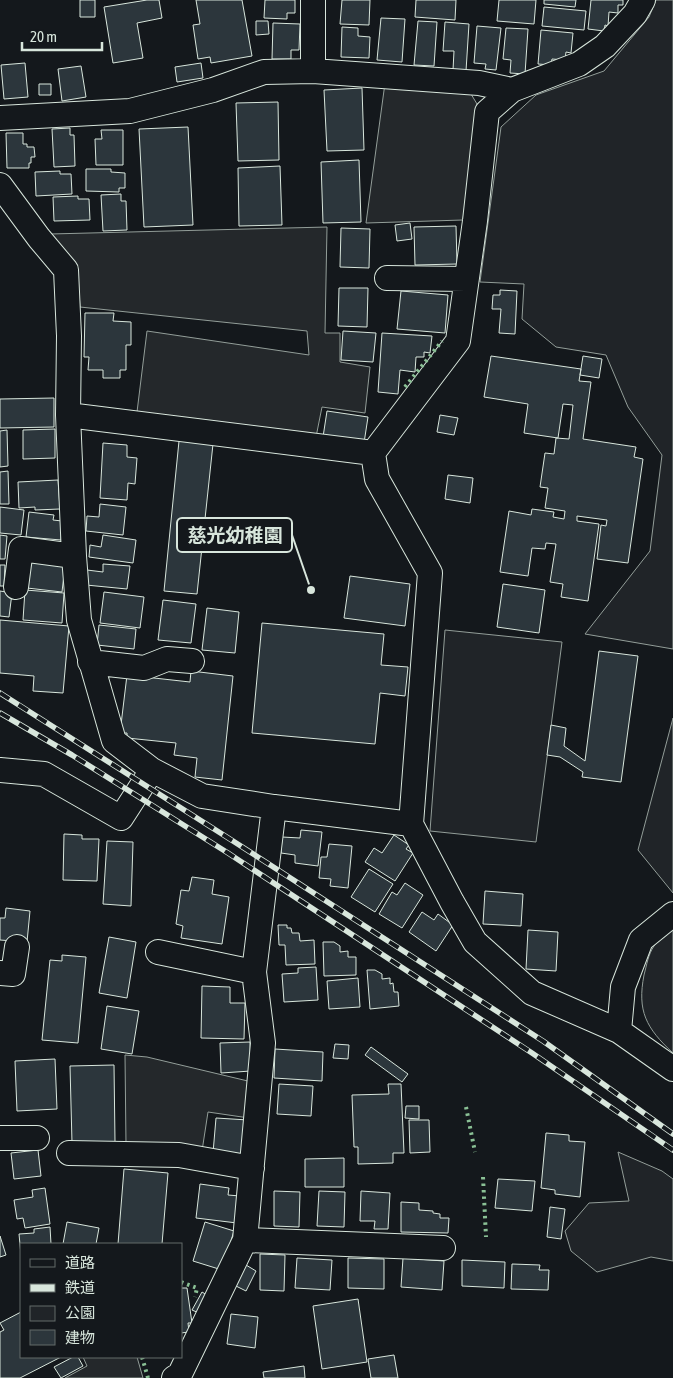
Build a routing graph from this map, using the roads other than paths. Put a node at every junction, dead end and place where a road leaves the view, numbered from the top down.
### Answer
1 (313, 0) edge
2 (642, 0) edge
3 (313, 71) junction
4 (512, 90) junction
5 (0, 118) edge
6 (0, 185) edge
7 (387, 278) dead end
8 (466, 279) junction
9 (68, 415) junction
10 (373, 453) junction
11 (74, 556) junction
12 (16, 587) dead end
13 (192, 661) dead end
14 (90, 662) junction
15 (0, 770) edge
16 (152, 770) junction
17 (274, 807) junction
18 (411, 824) junction
19 (673, 914) edge
20 (16, 947) dead end
21 (158, 952) dead end
22 (254, 972) junction
23 (0, 973) edge
24 (619, 1031) junction
25 (673, 1069) edge
26 (0, 1138) edge
27 (38, 1138) dead end
28 (69, 1154) dead end
29 (252, 1168) junction
30 (245, 1240) junction
31 (443, 1248) dead end
32 (174, 1378) edge

1 - 3 street
2 - 4 street
3 - 4 street
3 - 5 street
4 - 8 street
6 - 9 street
7 - 8 street
8 - 10 street
9 - 10 street
9 - 11 street
10 - 18 street
11 - 12 street
11 - 14 street
13 - 14 street
14 - 16 street
15 - 16 street
16 - 17 street
17 - 18 street
17 - 22 street
18 - 24 street
19 - 24 street
20 - 23 street
21 - 22 street
22 - 29 street
24 - 25 street
26 - 27 street
28 - 29 street
29 - 30 street
30 - 31 street
30 - 32 street

